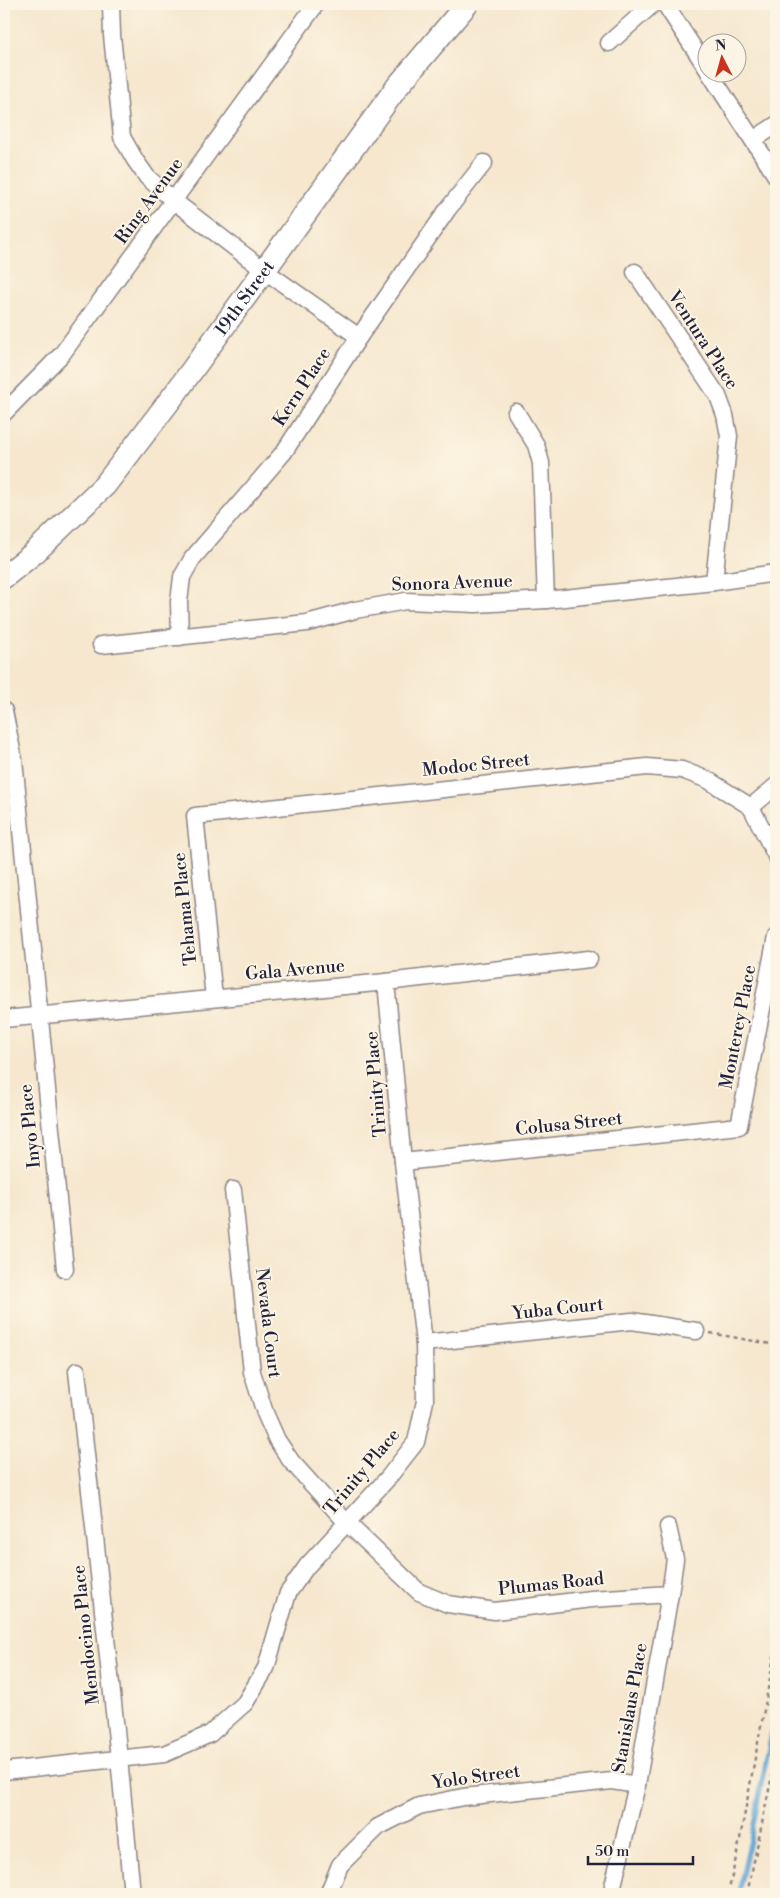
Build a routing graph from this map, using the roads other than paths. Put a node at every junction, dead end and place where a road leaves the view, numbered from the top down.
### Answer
1 (111, 4) edge
2 (316, 4) edge
3 (467, 4) edge
4 (653, 4) edge
5 (665, 4) edge
6 (609, 42) dead end
7 (698, 55) edge
8 (715, 82) edge
9 (776, 125) edge
10 (753, 140) junction
11 (484, 163) dead end
12 (776, 176) edge
13 (174, 201) junction
14 (265, 271) junction
15 (635, 272) dead end
16 (359, 337) junction
17 (5, 407) edge
18 (516, 412) dead end
19 (776, 573) edge
20 (4, 577) edge
21 (714, 582) junction
22 (546, 600) junction
23 (180, 637) junction
24 (101, 645) dead end
25 (4, 711) edge
26 (776, 786) edge
27 (751, 807) junction
28 (195, 816) joint
29 (776, 856) edge
30 (776, 937) edge
31 (589, 959) dead end
32 (386, 982) junction
33 (214, 998) junction
34 (39, 1015) junction
35 (4, 1019) edge
36 (740, 1126) joint
37 (403, 1162) junction
38 (233, 1190) dead end
39 (65, 1268) dead end
40 (696, 1331) road end
41 (424, 1343) junction
42 (77, 1371) dead end
43 (346, 1522) junction
44 (668, 1527) dead end
45 (670, 1594) junction
46 (119, 1758) junction
47 (4, 1771) edge
48 (637, 1785) junction
49 (132, 1894) edge
50 (328, 1894) edge
51 (611, 1894) edge

1 - 13 street
2 - 13 street, Ring Avenue
3 - 14 street, 19th Street
4 - 6 street
5 - 7 street
8 - 10 street
9 - 10 street
10 - 12 street
11 - 16 street, Kern Place
13 - 14 street
13 - 17 street, Ring Avenue
14 - 16 street
14 - 20 street, 19th Street
15 - 21 street, Ventura Place
16 - 23 street, Kern Place
18 - 22 street
19 - 21 street, Sonora Avenue
21 - 22 street, Sonora Avenue
22 - 23 street, Sonora Avenue
23 - 24 street, Sonora Avenue
25 - 34 street, Inyo Place
26 - 27 street
27 - 28 street, Modoc Street
27 - 29 street
28 - 33 street, Tehama Place
30 - 36 street, Monterey Place
31 - 32 street, Gala Avenue
32 - 33 street, Gala Avenue
32 - 37 street, Trinity Place
33 - 34 street, Gala Avenue
34 - 35 street, Gala Avenue
34 - 39 street, Inyo Place
36 - 37 street, Colusa Street
37 - 41 street, Trinity Place
38 - 43 street, Nevada Court
40 - 41 street, Yuba Court
41 - 43 street, Trinity Place
42 - 46 street, Mendocino Place
43 - 45 street, Plumas Road
43 - 46 street, Trinity Place
44 - 45 street, Stanislaus Place
45 - 48 street, Stanislaus Place
46 - 47 street, Trinity Place
46 - 49 street, Mendocino Place
48 - 50 street, Yolo Street
48 - 51 street, Stanislaus Place

